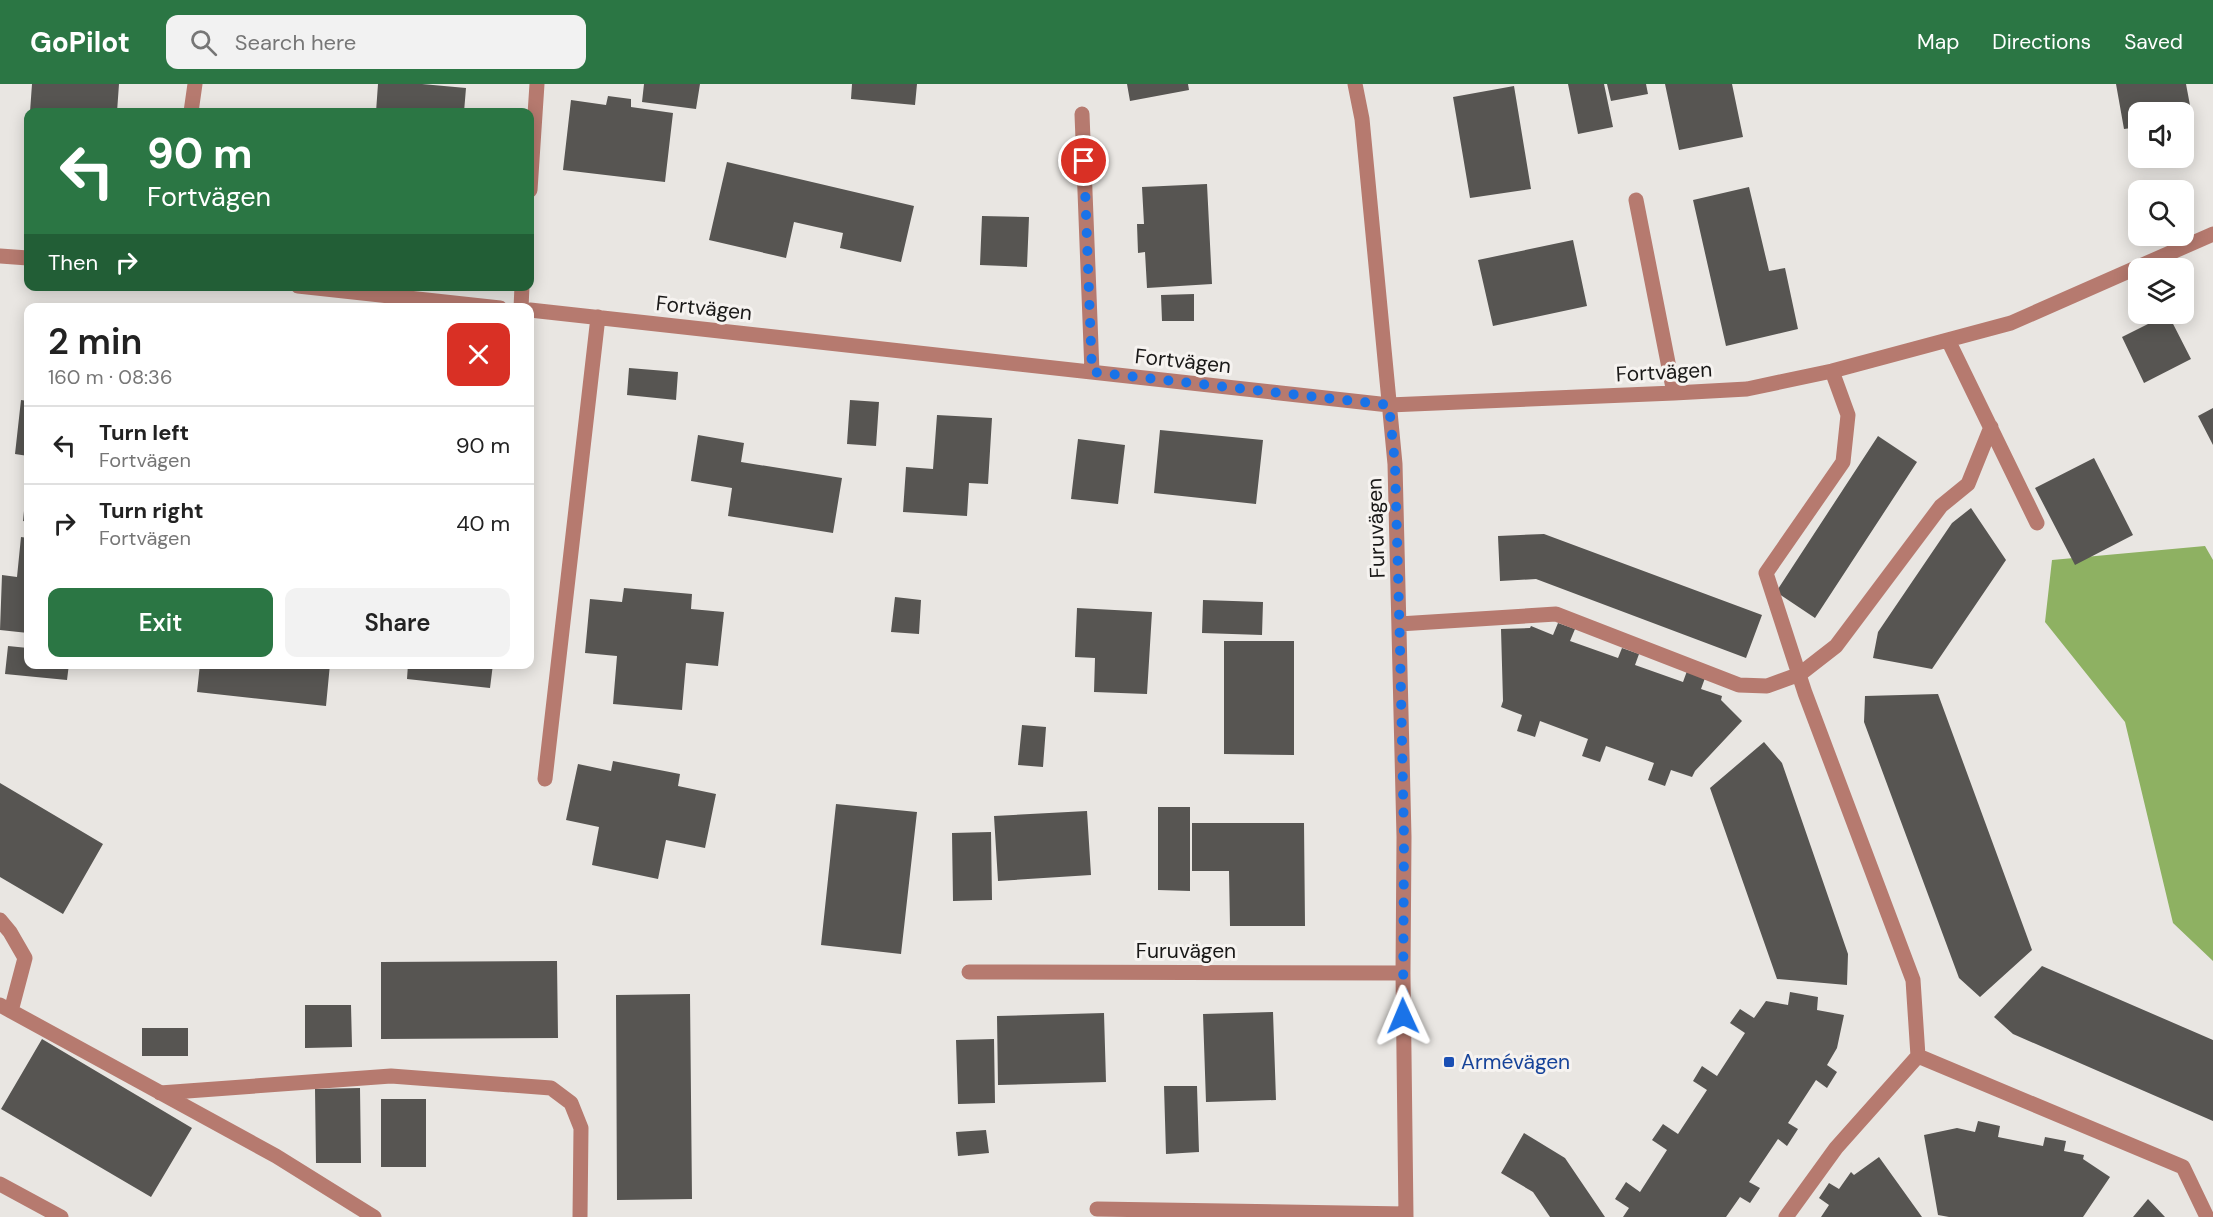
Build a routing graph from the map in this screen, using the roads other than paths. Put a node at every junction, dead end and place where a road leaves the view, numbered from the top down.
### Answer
1 (195, 84) edge
2 (537, 84) edge
3 (1358, 84) edge
4 (192, 108) edge
5 (1082, 114) dead end
6 (534, 129) edge
7 (1636, 200) dead end
8 (2213, 234) edge
9 (0, 256) edge
10 (24, 258) edge
11 (331, 291) edge
12 (410, 303) edge
13 (534, 310) edge
14 (598, 317) junction
15 (1948, 340) junction
16 (1832, 371) junction
17 (1092, 372) junction
18 (1674, 393) junction
19 (1389, 405) junction
20 (1991, 427) junction
21 (2037, 523) dead end
22 (1399, 624) junction
23 (1800, 674) junction
24 (545, 779) dead end
25 (0, 920) edge
26 (969, 972) dead end
27 (1403, 973) junction
28 (5, 1008) edge
29 (1918, 1056) junction
30 (160, 1093) junction
31 (0, 1184) edge
32 (1097, 1209) dead end
33 (1406, 1215) edge
34 (61, 1217) edge
35 (374, 1217) edge
36 (580, 1217) edge
37 (1786, 1217) edge
38 (2207, 1217) edge

1 - 4 street
2 - 6 street
3 - 19 street, Furuvägen
5 - 17 street
7 - 18 street
8 - 15 street, Fortvägen
9 - 10 street
11 - 12 street
13 - 14 street, Fortvägen
14 - 17 street, Fortvägen
14 - 24 street
15 - 16 street, Fortvägen
15 - 20 street
16 - 18 street, Fortvägen
16 - 23 street
17 - 19 street, Fortvägen
18 - 19 street, Fortvägen
19 - 22 street, Furuvägen
20 - 21 street
20 - 23 street
22 - 23 street
22 - 27 street, Furuvägen
23 - 29 street
25 - 28 street
26 - 27 street, Furuvägen
27 - 33 street, Furuvägen
28 - 30 street
29 - 37 street
29 - 38 street
30 - 35 street
30 - 36 street
31 - 34 street
32 - 33 street

